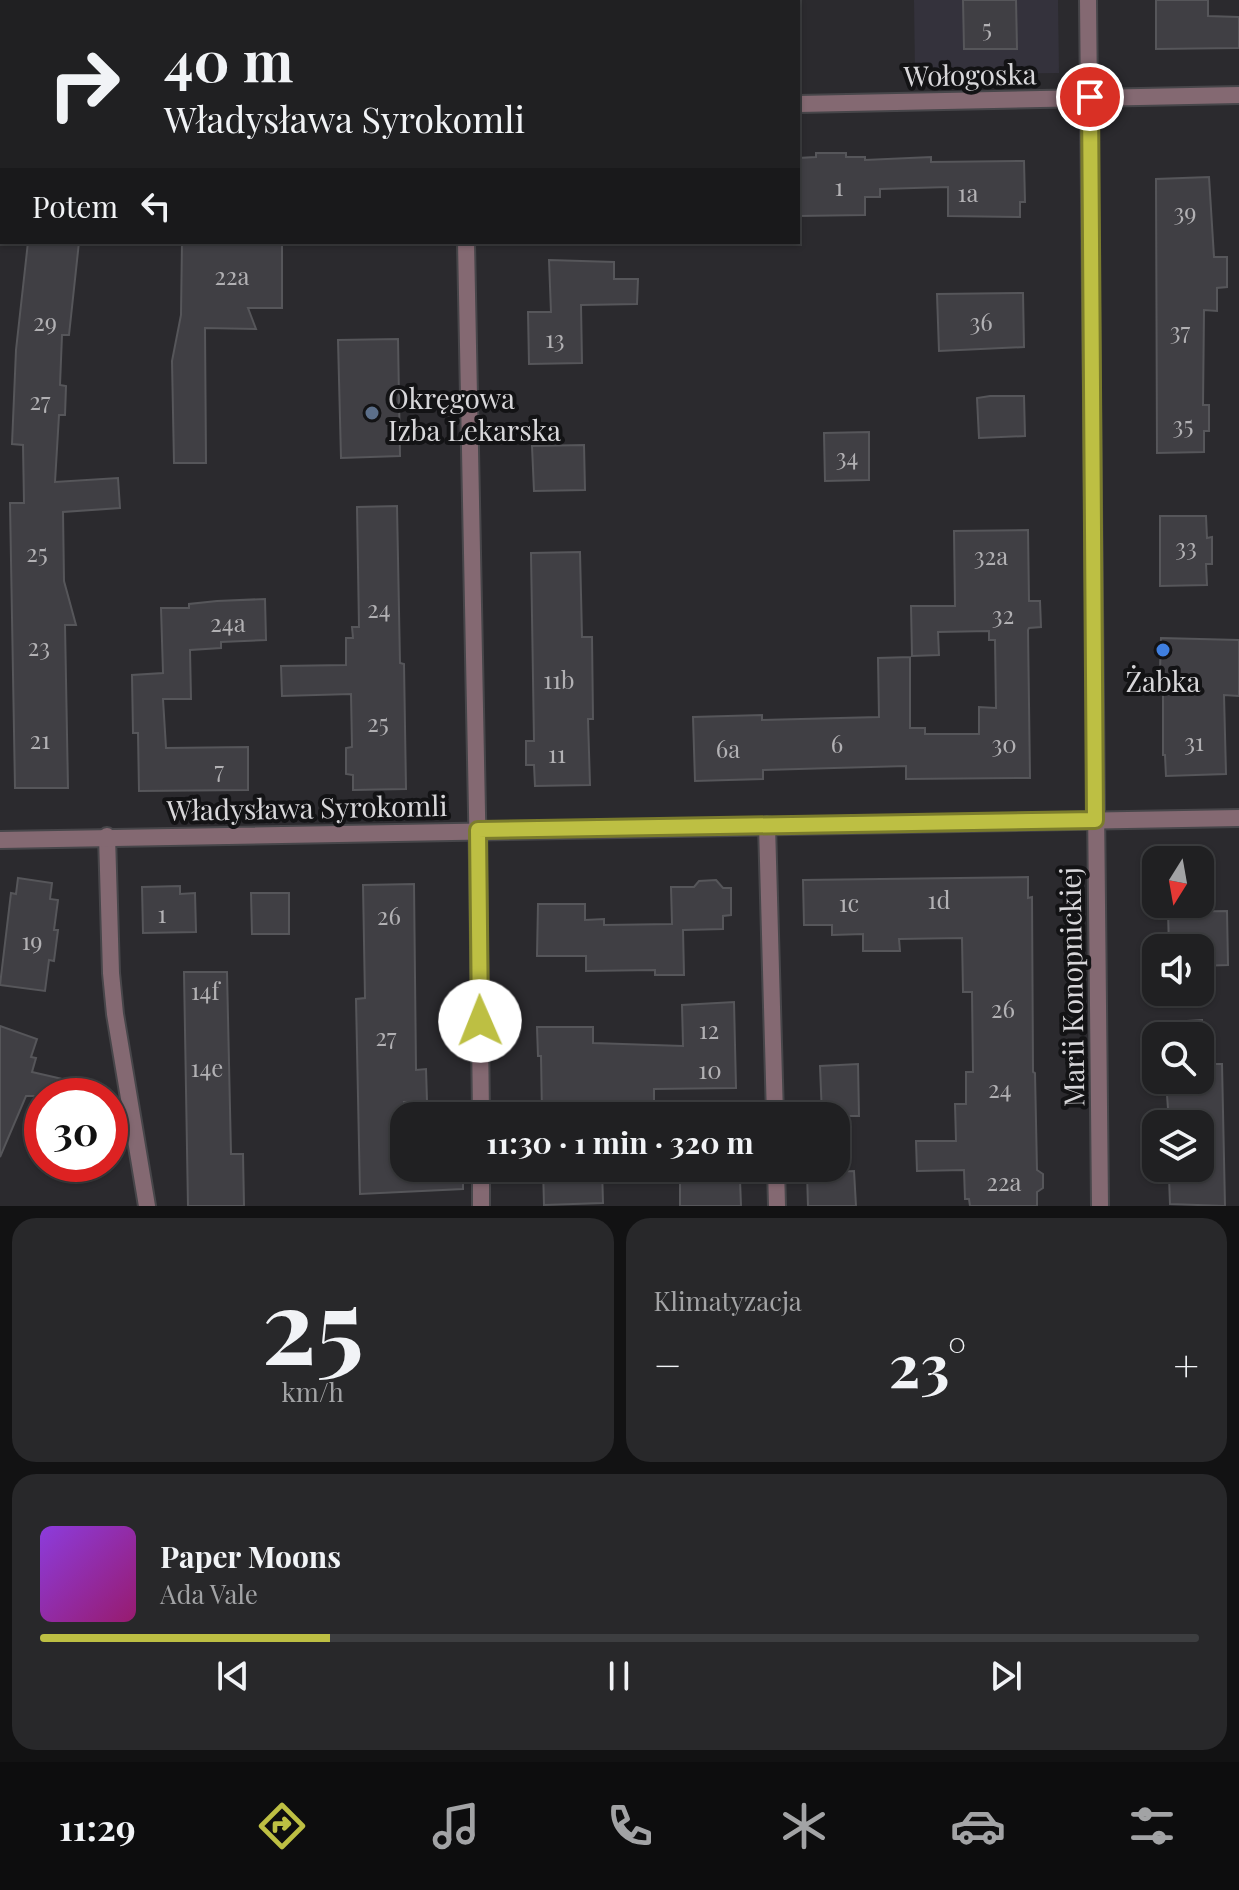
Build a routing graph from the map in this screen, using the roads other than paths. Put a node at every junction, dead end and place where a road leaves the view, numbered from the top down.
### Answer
1 (1088, 0) edge
2 (1239, 95) edge
3 (1090, 97) junction
4 (800, 104) edge
5 (466, 244) edge
6 (1239, 818) edge
7 (1095, 820) junction
8 (767, 825) junction
9 (478, 830) junction
10 (107, 836) junction
11 (0, 840) edge
12 (481, 1102) edge
13 (775, 1102) edge
14 (481, 1182) edge
15 (776, 1182) edge
16 (147, 1206) edge
17 (481, 1206) edge
18 (777, 1206) edge
19 (1100, 1206) edge

1 - 3 street, Marii Konopnickiej
2 - 3 street, Wołogoska
3 - 4 street, Wołogoska
3 - 7 street, Marii Konopnickiej
5 - 9 street
6 - 7 street, Władysława Syrokomli
7 - 8 street, Władysława Syrokomli
7 - 19 street, Marii Konopnickiej
8 - 9 street, Władysława Syrokomli
8 - 13 street
9 - 10 street, Władysława Syrokomli
9 - 12 street
10 - 11 street, Władysława Syrokomli
10 - 16 street
14 - 17 street
15 - 18 street

